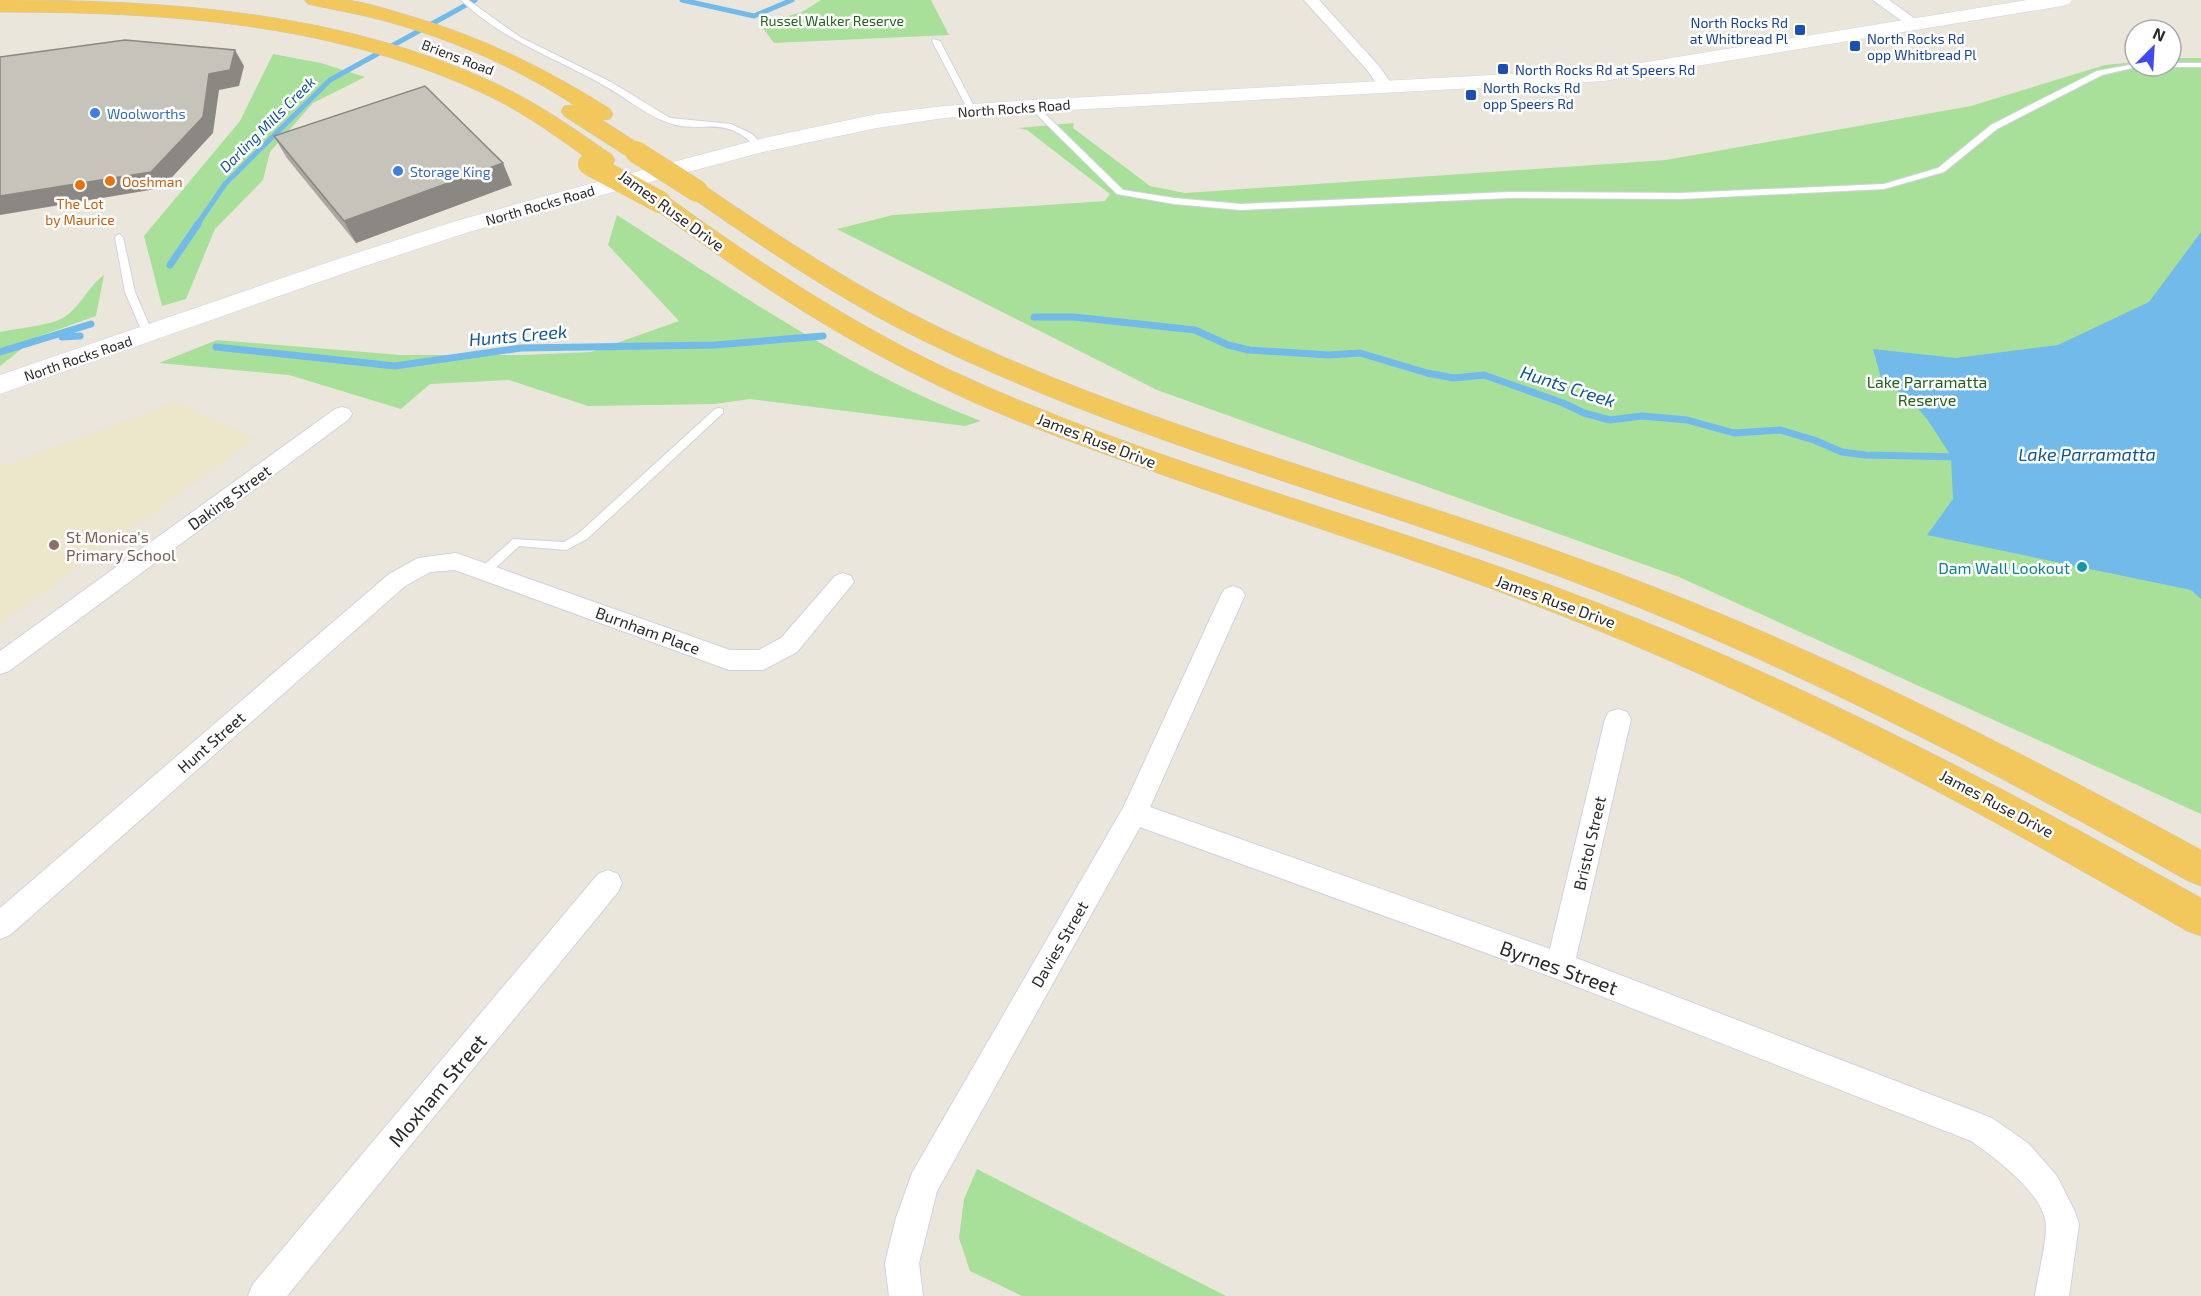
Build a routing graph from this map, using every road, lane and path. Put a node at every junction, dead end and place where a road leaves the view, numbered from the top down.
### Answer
1 (190, 0) edge
2 (315, 0) edge
3 (464, 0) edge
4 (1311, 0) edge
5 (1880, 0) edge
6 (2062, 0) edge
7 (1, 19) edge
8 (1915, 24) junction
9 (936, 41) dead end
10 (450, 44) junction
11 (295, 47) dead end
12 (2183, 65) edge
13 (2201, 65) edge
14 (2123, 69) edge
15 (389, 70) dead end
16 (1386, 87) junction
17 (1032, 106) junction
18 (972, 111) junction
19 (760, 146) junction
20 (597, 162) junction
21 (697, 192) joint
22 (119, 237) dead end
23 (148, 334) junction
24 (0, 385) edge
25 (719, 411) dead end
26 (342, 414) dead end
27 (426, 564) joint
28 (485, 571) junction
29 (843, 582) dead end
30 (1233, 595) dead end
31 (0, 664) edge
32 (1617, 719) dead end
33 (1134, 813) junction
34 (2201, 869) edge
35 (608, 883) dead end
36 (2201, 918) edge
37 (0, 926) edge
38 (1560, 966) junction
39 (265, 1296) edge
40 (906, 1296) edge
41 (2052, 1296) edge

1 - 10 highway, Briens Road
2 - 10 highway
3 - 19 lane
4 - 16 street
5 - 8 street
6 - 8 main road, North Rocks Road
7 - 11 highway
7 - 20 highway, James Ruse Drive
8 - 16 main road, North Rocks Road
9 - 18 lane
10 - 21 highway, Briens Road, bridge
12 - 13 lane
14 - 17 lane
15 - 20 highway
16 - 17 main road, North Rocks Road
17 - 18 main road, North Rocks Road
18 - 19 main road, North Rocks Road
19 - 23 main road, North Rocks Road
20 - 36 highway, James Ruse Drive, bridge
21 - 34 highway, James Ruse Drive
22 - 23 lane
23 - 24 main road, North Rocks Road
25 - 28 lane
26 - 31 street, Daking Street
27 - 28 street, Burnham Place
27 - 37 street, Hunt Street
28 - 29 street, Burnham Place
30 - 33 street, Davies Street
32 - 38 street, Bristol Street
33 - 38 street, Byrnes Street
33 - 40 street, Davies Street
35 - 39 street, Moxham Street
38 - 41 street, Byrnes Street

